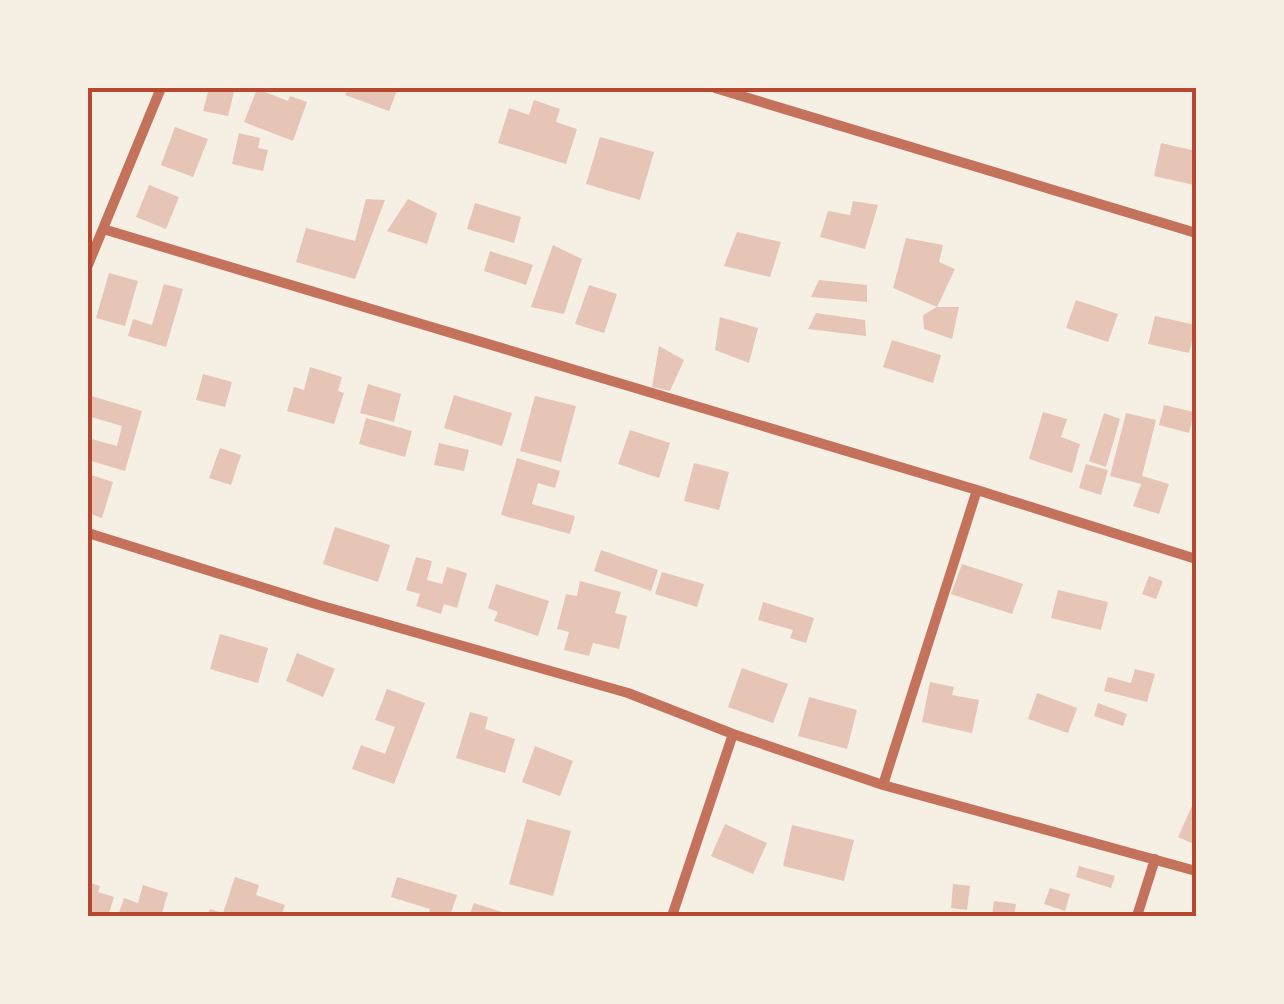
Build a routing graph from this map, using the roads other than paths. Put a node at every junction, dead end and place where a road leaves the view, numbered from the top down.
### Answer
1 (160, 88) edge
2 (716, 88) edge
3 (102, 229) junction
4 (1196, 234) edge
5 (88, 265) edge
6 (977, 490) junction
7 (88, 533) edge
8 (1196, 559) edge
9 (732, 734) junction
10 (883, 785) junction
11 (1155, 859) junction
12 (1196, 872) edge
13 (672, 916) edge
14 (1138, 916) edge

1 - 3 street
2 - 4 street
3 - 5 street
3 - 6 street
6 - 8 street
6 - 10 street
7 - 9 street
9 - 10 street
9 - 13 street
10 - 11 street
11 - 12 street
11 - 14 street

